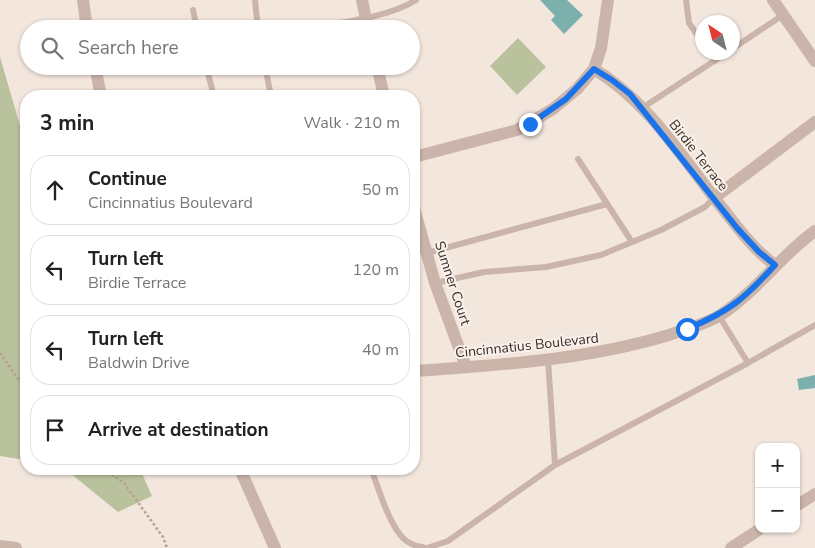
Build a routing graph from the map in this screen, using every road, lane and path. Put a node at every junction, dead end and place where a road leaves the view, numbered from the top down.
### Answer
1 (83, 0) edge
2 (255, 0) edge
3 (362, 0) edge
4 (416, 0) edge
5 (608, 0) edge
6 (686, 0) edge
7 (773, 0) edge
8 (193, 10) dead end
9 (784, 15) junction
10 (86, 20) edge
11 (195, 20) edge
12 (257, 20) edge
13 (366, 20) edge
14 (374, 20) edge
15 (695, 32) edge
16 (740, 44) edge
17 (716, 61) edge
18 (815, 61) edge
19 (594, 69) junction
20 (97, 75) edge
21 (208, 75) edge
22 (267, 75) edge
23 (379, 75) edge
24 (100, 90) edge
25 (212, 90) edge
26 (270, 90) edge
27 (383, 90) edge
28 (642, 108) junction
29 (815, 122) edge
30 (420, 155) edge
31 (578, 159) dead end
32 (714, 198) junction
33 (607, 204) junction
34 (420, 229) edge
35 (815, 231) edge
36 (632, 242) junction
37 (427, 253) junction
38 (775, 265) junction
39 (436, 283) junction
40 (719, 316) junction
41 (815, 325) edge
42 (0, 353) edge
43 (548, 359) junction
44 (748, 363) junction
45 (466, 367) junction
46 (420, 371) edge
47 (20, 381) edge
48 (555, 465) junction
49 (112, 475) edge
50 (243, 475) edge
51 (374, 475) edge
52 (815, 494) edge
53 (800, 503) edge
54 (755, 532) edge
55 (0, 546) edge
56 (16, 548) edge
57 (167, 548) edge
58 (275, 548) edge
59 (426, 548) edge
60 (731, 548) edge

1 - 10 street
2 - 12 lane
3 - 13 street
4 - 14 lane
5 - 19 street
6 - 15 lane
7 - 9 street
8 - 11 lane
9 - 16 lane
9 - 18 street
17 - 28 lane
19 - 28 street, Birdie Terrace
19 - 30 street
20 - 24 street
21 - 25 lane
22 - 26 lane
23 - 27 street
28 - 32 street, Birdie Terrace
29 - 32 street
31 - 33 lane
32 - 36 lane
32 - 38 street, Birdie Terrace
33 - 36 lane
33 - 37 lane
34 - 37 street, Sumner Court
35 - 38 street, Cincinnatius Boulevard
36 - 39 lane
37 - 39 street, Sumner Court
38 - 40 street, Cincinnatius Boulevard
39 - 45 street, Sumner Court
40 - 43 street, Cincinnatius Boulevard
40 - 44 lane
41 - 44 lane
42 - 47 path
43 - 45 street, Cincinnatius Boulevard
43 - 48 lane
44 - 48 lane
45 - 46 street, Cincinnatius Boulevard
48 - 59 lane
49 - 57 path
50 - 58 street
51 - 59 lane
52 - 53 street
54 - 60 street
55 - 56 street

